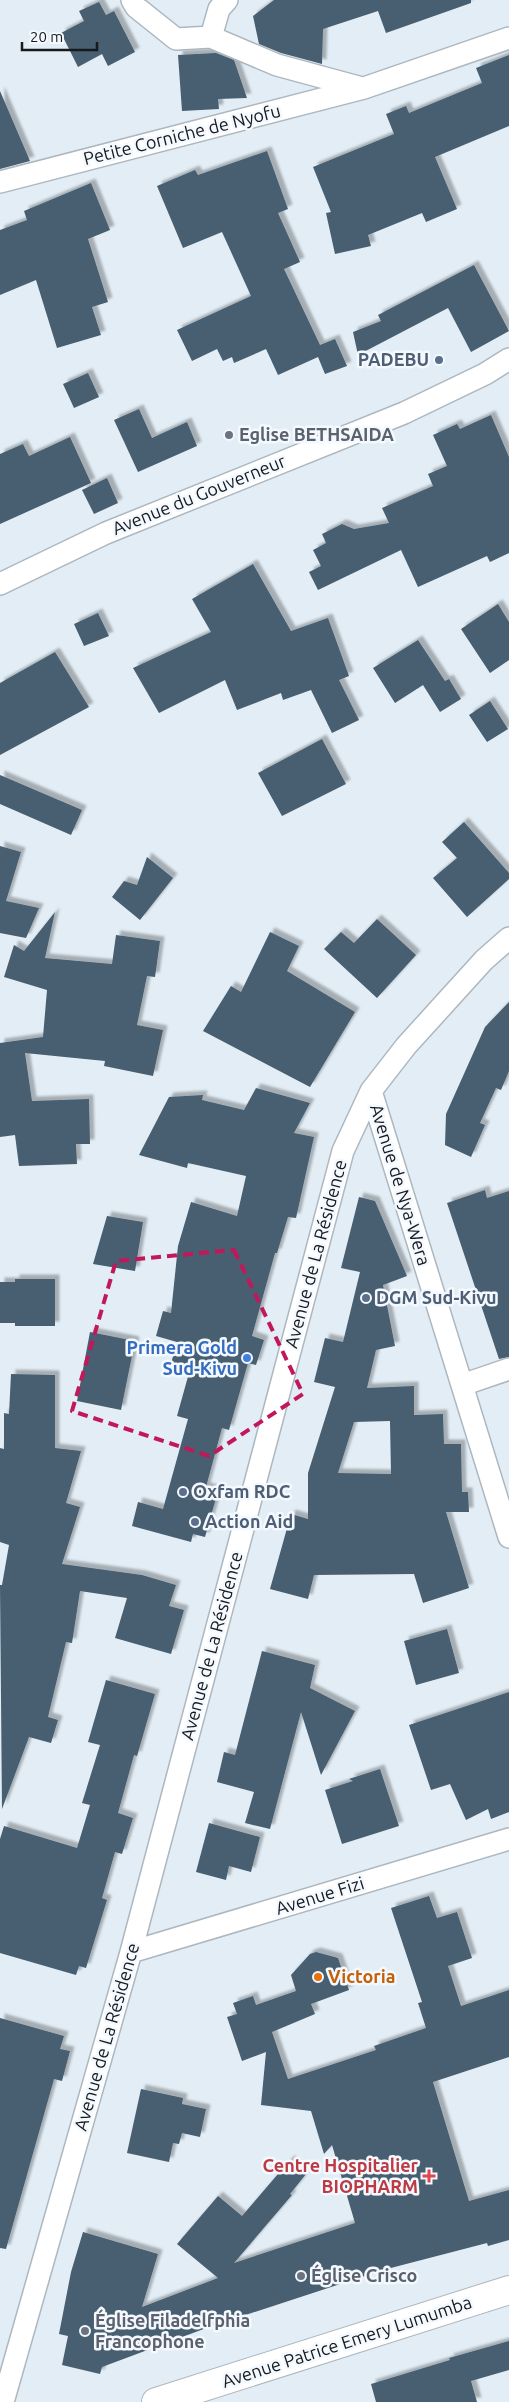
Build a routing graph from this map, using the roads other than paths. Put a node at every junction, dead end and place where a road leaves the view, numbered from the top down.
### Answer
1 (132, 0) edge
2 (227, 0) edge
3 (211, 37) junction
4 (509, 38) edge
5 (364, 88) junction
6 (0, 182) edge
7 (509, 359) edge
8 (2, 578) edge
9 (509, 938) edge
10 (370, 1091) junction
11 (509, 1369) edge
12 (462, 1385) junction
13 (509, 1537) edge
14 (509, 1839) edge
15 (130, 1952) junction
16 (509, 2290) edge
17 (3, 2402) edge
18 (156, 2402) edge

1 - 3 street
2 - 3 street
3 - 5 street
4 - 5 street, Petite Corniche de Nyofu
5 - 6 street, Petite Corniche de Nyofu
7 - 8 street, Avenue du Gouverneur
9 - 10 street, Avenue de La Résidence
10 - 12 street, Avenue de Nya-Wera
10 - 15 street, Avenue de La Résidence
11 - 12 street
12 - 13 street, Avenue de Nya-Wera
14 - 15 street, Avenue Fizi
15 - 17 street, Avenue de La Résidence
16 - 18 main road, Avenue Patrice Emery Lumumba

